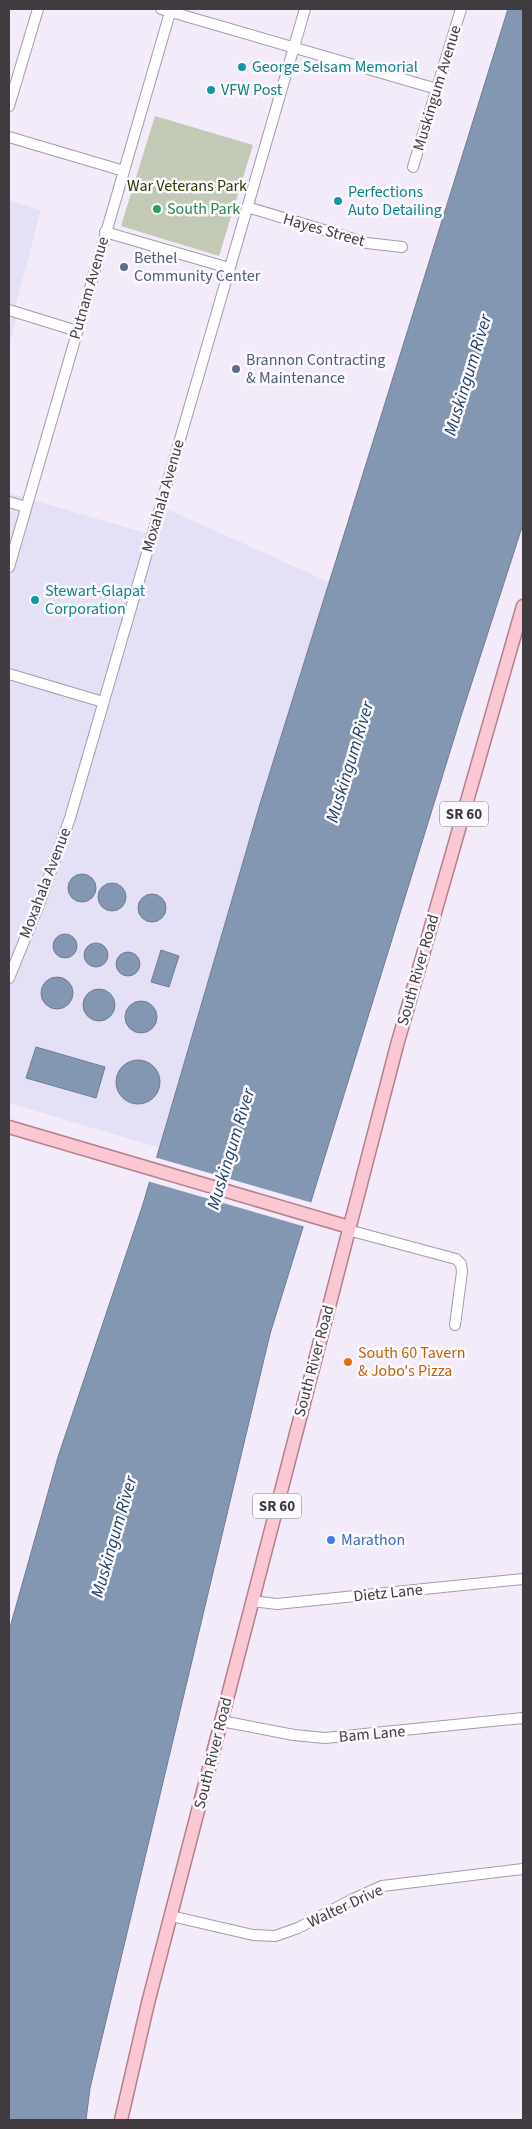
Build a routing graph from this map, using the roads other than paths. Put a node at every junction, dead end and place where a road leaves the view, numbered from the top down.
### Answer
1 (38, 9) edge
2 (305, 9) edge
3 (461, 9) edge
4 (167, 10) edge
5 (294, 47) junction
6 (437, 89) junction
7 (9, 106) edge
8 (9, 138) edge
9 (413, 167) dead end
10 (124, 171) junction
11 (247, 207) junction
12 (105, 232) junction
13 (402, 247) dead end
14 (229, 268) junction
15 (9, 310) edge
16 (77, 330) junction
17 (9, 502) edge
18 (26, 507) junction
19 (9, 567) edge
20 (523, 606) edge
21 (9, 674) edge
22 (103, 702) junction
23 (9, 978) edge
24 (9, 1127) edge
25 (349, 1228) junction
26 (455, 1325) dead end
27 (523, 1579) edge
28 (252, 1601) junction
29 (523, 1718) edge
30 (221, 1721) junction
31 (523, 1869) edge
32 (171, 1916) junction
33 (121, 2120) edge

1 - 7 street
2 - 5 street, Moxahala Avenue
3 - 6 street, Muskingum Avenue
4 - 5 street
4 - 10 street, Putnam Avenue
5 - 6 street
5 - 11 street, Moxahala Avenue
6 - 9 street, Muskingum Avenue
8 - 10 street
10 - 12 street, Putnam Avenue
11 - 13 street, Hayes Street
11 - 14 street, Moxahala Avenue
12 - 14 street
12 - 16 street, Putnam Avenue
14 - 22 street, Moxahala Avenue
15 - 16 street
16 - 18 street, Putnam Avenue
17 - 18 street
18 - 19 street, Putnam Avenue
20 - 25 main road, South River Road / SR 60
21 - 22 street
22 - 23 street, Moxahala Avenue
24 - 25 main road
25 - 26 street
25 - 28 main road, South River Road / SR 60
27 - 28 street, Dietz Lane
28 - 30 main road, South River Road / SR 60
29 - 30 street, Bam Lane
30 - 32 main road, South River Road / SR 60
31 - 32 street, Walter Drive
32 - 33 main road, South River Road / SR 60

